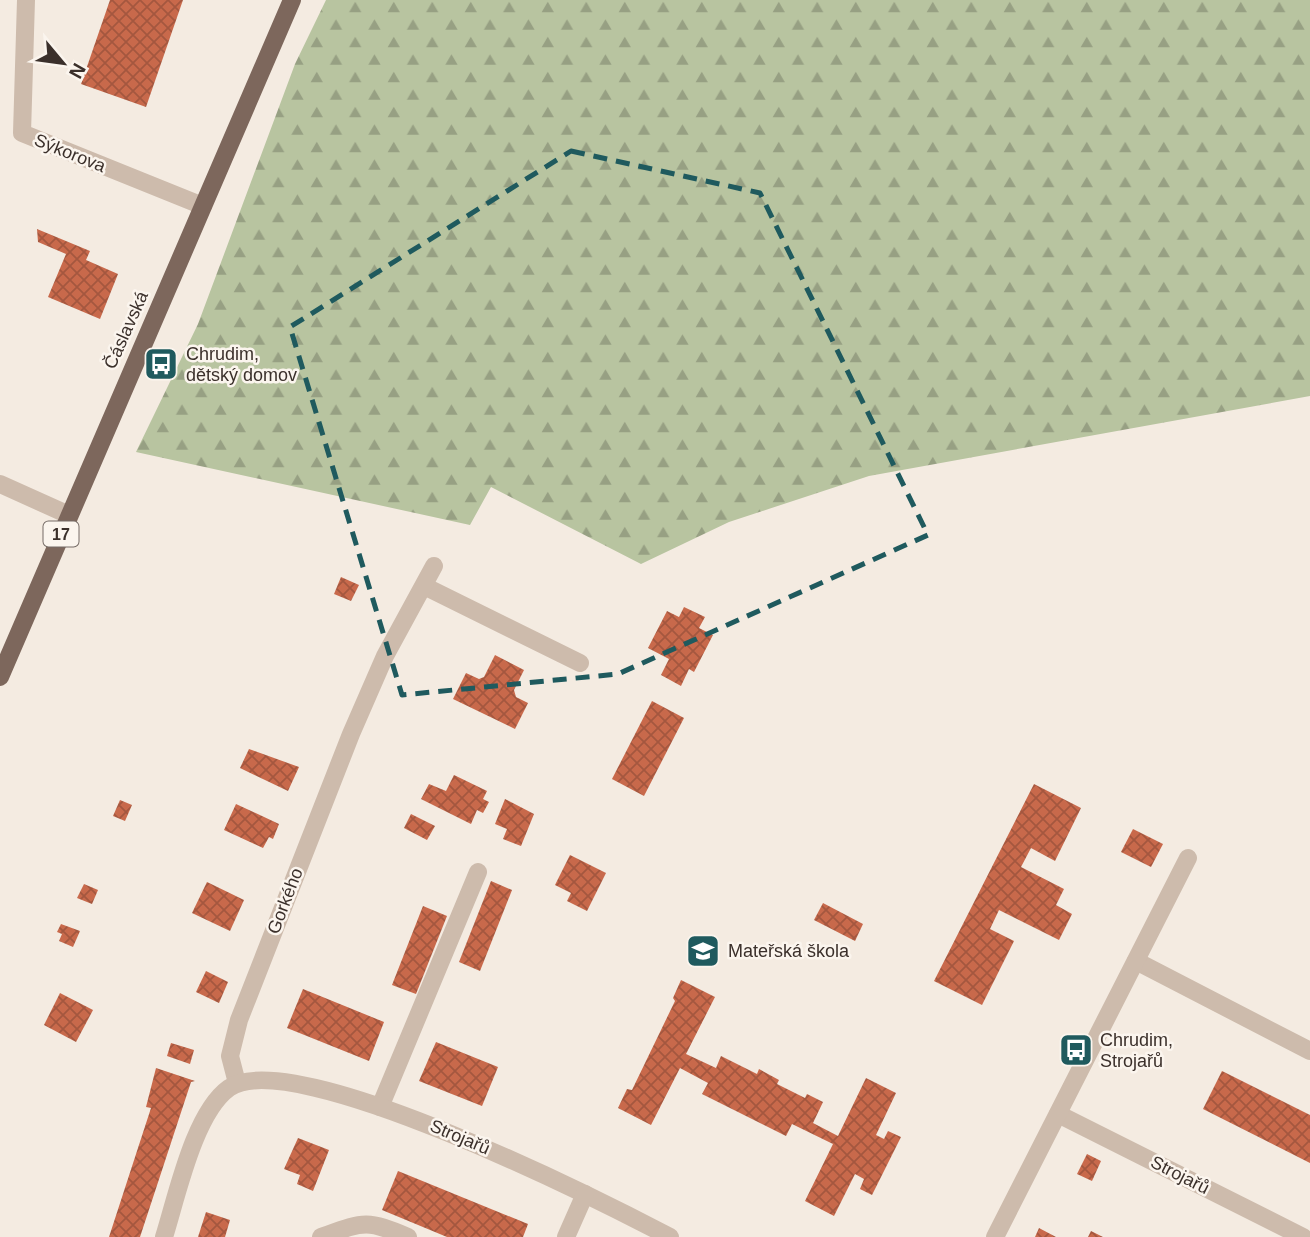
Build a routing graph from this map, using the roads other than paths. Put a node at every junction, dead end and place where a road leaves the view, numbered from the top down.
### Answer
1 (26, 0) edge
2 (292, 0) edge
3 (203, 206) junction
4 (0, 484) edge
5 (69, 515) junction
6 (434, 566) dead end
7 (424, 586) junction
8 (580, 663) dead end
9 (0, 677) edge
10 (1188, 858) dead end
11 (478, 872) dead end
12 (1136, 961) junction
13 (1310, 1051) edge
14 (237, 1083) junction
15 (380, 1107) junction
16 (1058, 1114) junction
17 (584, 1194) junction
18 (164, 1237) edge
19 (321, 1237) edge
20 (408, 1237) edge
21 (566, 1237) edge
22 (670, 1237) edge
23 (995, 1237) edge
24 (1303, 1237) edge

1 - 3 street, Sýkorova
2 - 3 main road, Čáslavská / 17
3 - 5 main road, Čáslavská / 17
4 - 5 street
5 - 9 main road, Čáslavská / 17
6 - 7 street, Gorkého
7 - 8 street
7 - 14 street, Gorkého
10 - 12 street
11 - 15 street
12 - 13 street
12 - 16 street
14 - 15 street, Strojařů
14 - 18 street
15 - 17 street, Strojařů
16 - 23 street
16 - 24 street, Strojařů
17 - 21 street
17 - 22 street, Strojařů
19 - 20 street

